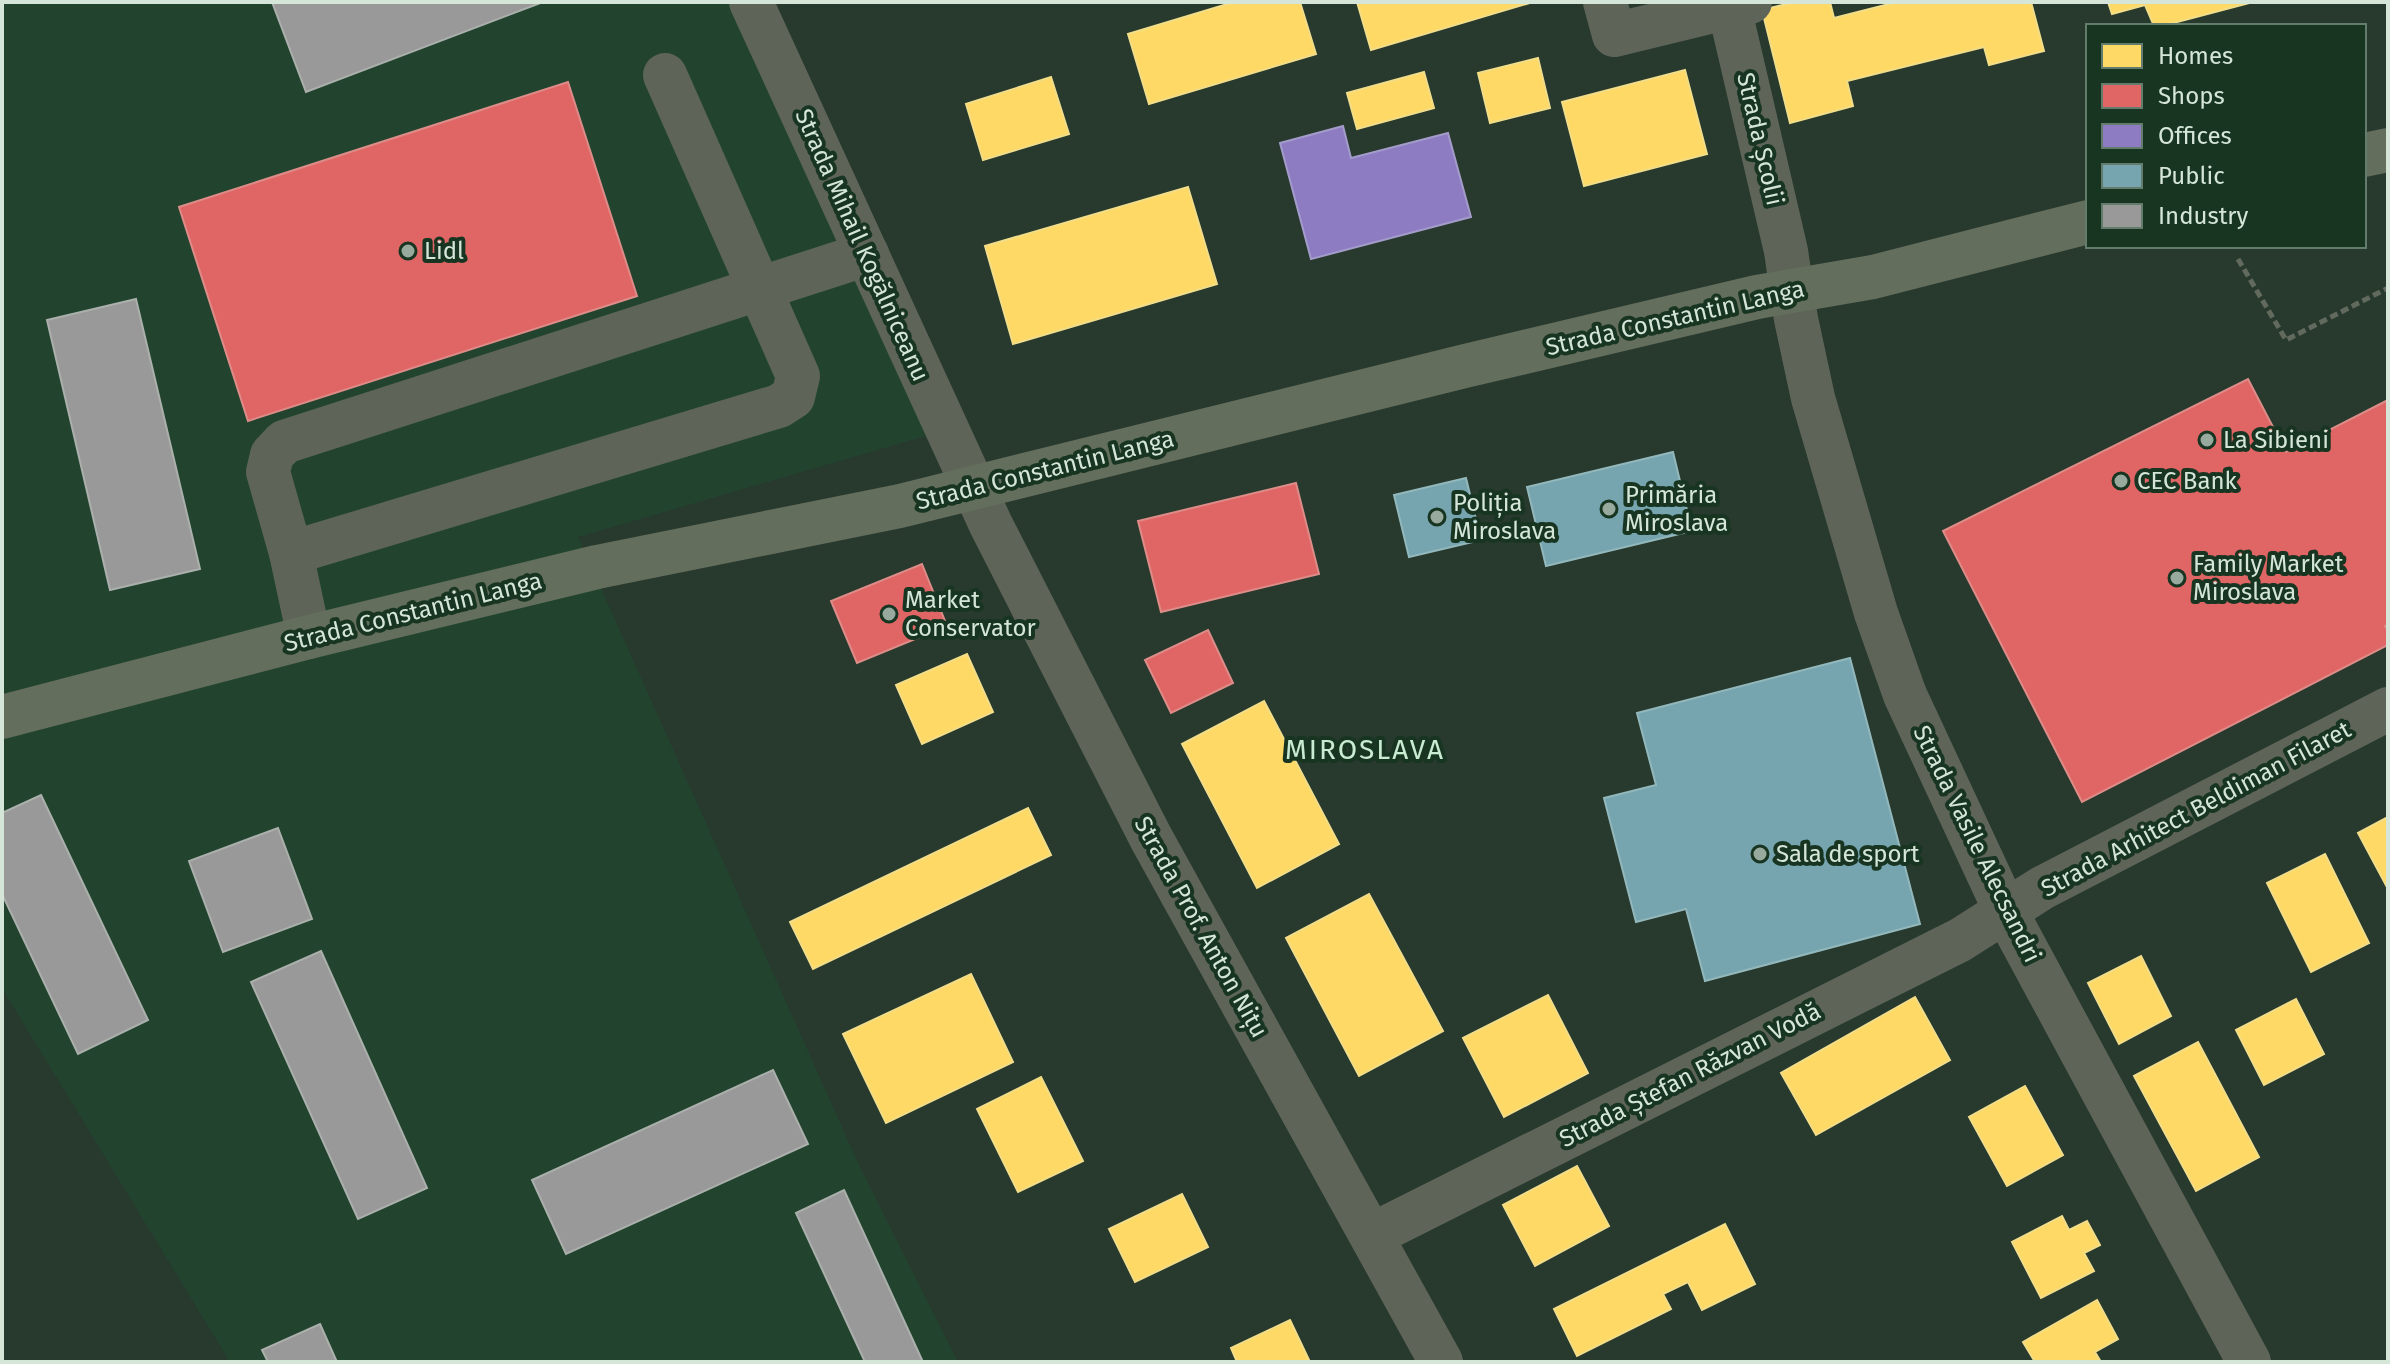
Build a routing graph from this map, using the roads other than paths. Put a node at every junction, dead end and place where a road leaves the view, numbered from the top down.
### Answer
1 (751, 2) edge
2 (1605, 2) edge
3 (1739, 5) edge
4 (665, 75) dead end
5 (2388, 150) edge
6 (2366, 155) edge
7 (2086, 223) edge
8 (867, 254) junction
9 (760, 288) junction
10 (1792, 291) junction
11 (973, 487) junction
12 (291, 553) junction
13 (309, 637) junction
14 (2388, 709) edge
15 (2, 717) edge
16 (2006, 912) junction
17 (1372, 1235) junction
18 (1441, 1362) edge
19 (2249, 1362) edge

1 - 8 street, Strada Mihail Kogălniceanu
2 - 3 street
3 - 10 street, Strada Școlii
4 - 9 street
5 - 6 main road
7 - 10 main road, Strada Constantin Langa
8 - 9 street
8 - 11 street, Strada Mihail Kogălniceanu
9 - 12 street
9 - 12 street
10 - 11 main road, Strada Constantin Langa
10 - 16 street, Strada Vasile Alecsandri
11 - 13 main road, Strada Constantin Langa
11 - 17 street, Strada Prof. Anton Nițu
12 - 13 street
13 - 15 main road, Strada Constantin Langa
14 - 16 street, Strada Arhitect Beldiman Filaret
16 - 17 street, Strada Ștefan Răzvan Vodă
16 - 19 street, Strada Vasile Alecsandri
17 - 18 street, Strada Prof. Anton Nițu

